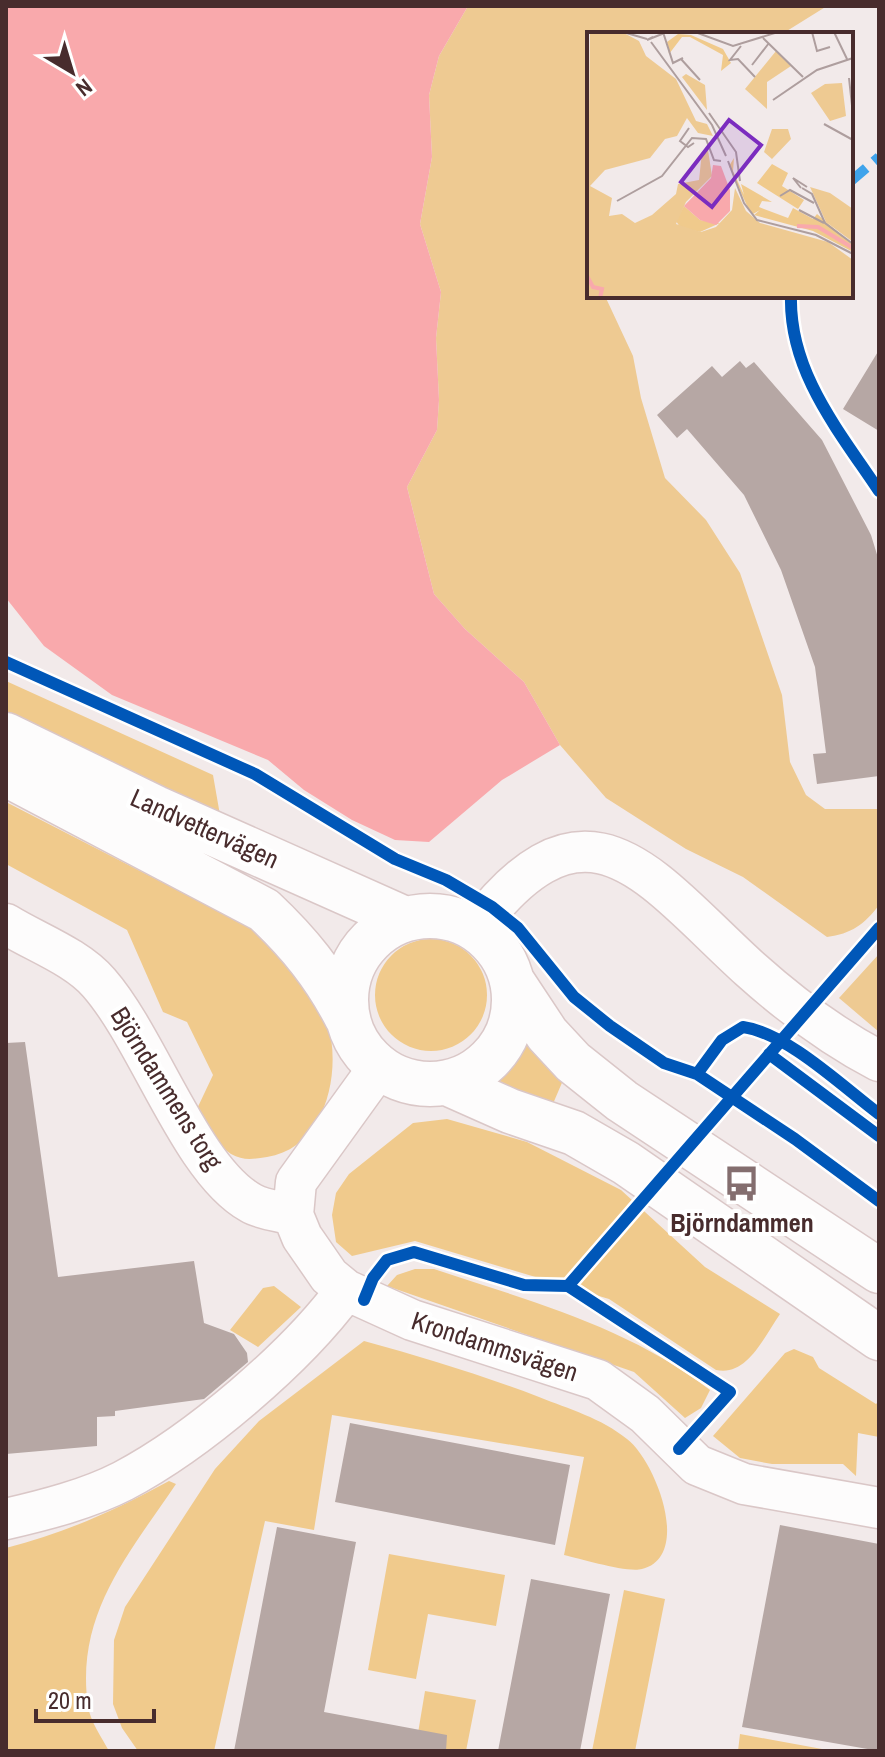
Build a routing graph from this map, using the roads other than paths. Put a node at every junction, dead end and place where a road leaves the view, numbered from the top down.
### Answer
1 (6, 735) edge
2 (6, 774) edge
3 (405, 919) junction
4 (6, 924) edge
5 (475, 929) junction
6 (512, 981) junction
7 (347, 1018) junction
8 (879, 1061) edge
9 (379, 1067) junction
10 (447, 1083) junction
11 (293, 1215) junction
12 (879, 1271) edge
13 (346, 1290) junction
14 (879, 1338) edge
15 (879, 1508) edge
16 (6, 1519) edge

1 - 3 street, Landvettervägen
2 - 7 street, Landvettervägen
3 - 5 street
3 - 7 street
4 - 11 street, Björndammens torg
5 - 6 street
5 - 8 street
6 - 10 street
6 - 12 street
7 - 9 street
9 - 10 street
9 - 11 street
10 - 14 street
11 - 13 street, Krondammsvägen
13 - 15 street, Krondammsvägen
13 - 16 street

